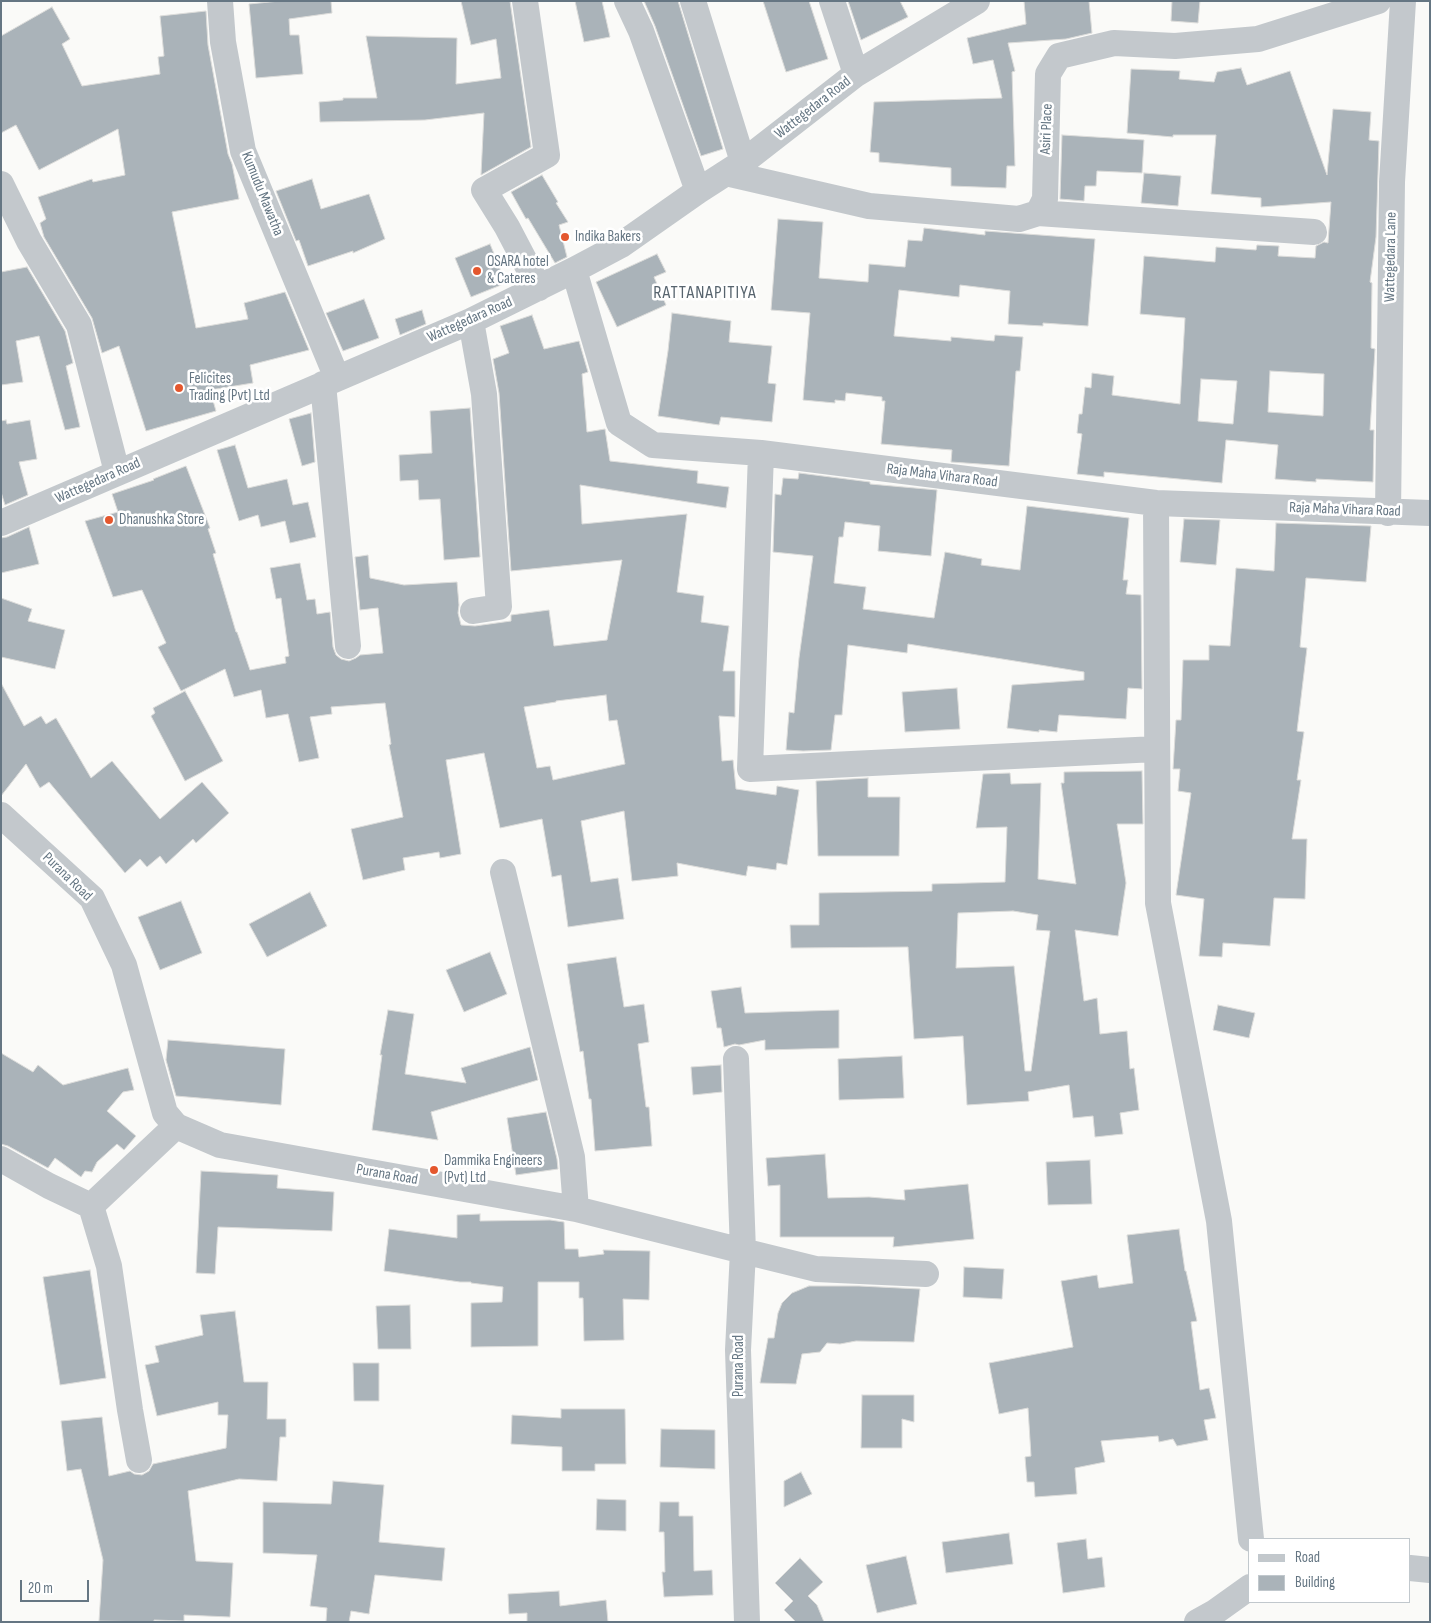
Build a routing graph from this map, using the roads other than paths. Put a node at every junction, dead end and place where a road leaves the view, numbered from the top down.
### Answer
1 (220, 1) edge
2 (525, 1) edge
3 (627, 1) edge
4 (693, 1) edge
5 (832, 1) edge
6 (976, 1) edge
7 (1378, 1) edge
8 (1404, 1) edge
9 (856, 74) junction
10 (734, 168) junction
11 (1, 184) edge
12 (698, 191) junction
13 (1038, 213) junction
14 (1314, 232) dead end
15 (574, 270) junction
16 (539, 288) junction
17 (471, 320) junction
18 (330, 381) junction
19 (761, 453) junction
20 (117, 472) junction
21 (1156, 503) junction
22 (1388, 512) junction
23 (1430, 513) edge
24 (1, 523) edge
25 (473, 611) dead end
26 (348, 646) dead end
27 (1156, 749) junction
28 (1, 815) edge
29 (503, 872) dead end
30 (736, 1059) dead end
31 (176, 1126) junction
32 (1, 1159) edge
33 (91, 1206) junction
34 (576, 1208) junction
35 (743, 1251) junction
36 (926, 1274) dead end
37 (139, 1460) dead end
38 (1251, 1538) edge
39 (1411, 1568) edge
40 (1430, 1570) edge
41 (1248, 1588) edge
42 (747, 1622) edge
43 (1197, 1622) edge

1 - 18 street, Kumudu Mawatha
2 - 16 street
3 - 12 street
4 - 10 street
5 - 9 street
6 - 9 street, Wattegedara Road
7 - 13 street, Asiri Place
8 - 22 street, Wattegedara Lane
9 - 10 street, Wattegedara Road
10 - 12 street, Wattegedara Road
10 - 13 street
11 - 20 street
12 - 15 street, Wattegedara Road
13 - 14 street
15 - 16 street, Wattegedara Road
15 - 19 street, Raja Maha Vihara Road
16 - 17 street, Wattegedara Road
17 - 18 street, Wattegedara Road
17 - 25 street
18 - 20 street, Wattegedara Road
18 - 26 street, Kumudu Mawatha
19 - 21 street, Raja Maha Vihara Road
19 - 27 street
20 - 24 street, Wattegedara Road
21 - 22 street, Raja Maha Vihara Road
21 - 27 street
22 - 23 street, Raja Maha Vihara Road
27 - 38 street
28 - 31 street, Purana Road
29 - 34 street
30 - 35 street
31 - 33 street
31 - 34 street, Purana Road
32 - 33 street
33 - 37 street
34 - 35 street, Purana Road
35 - 36 street
35 - 42 street, Purana Road
39 - 40 street
41 - 43 street

